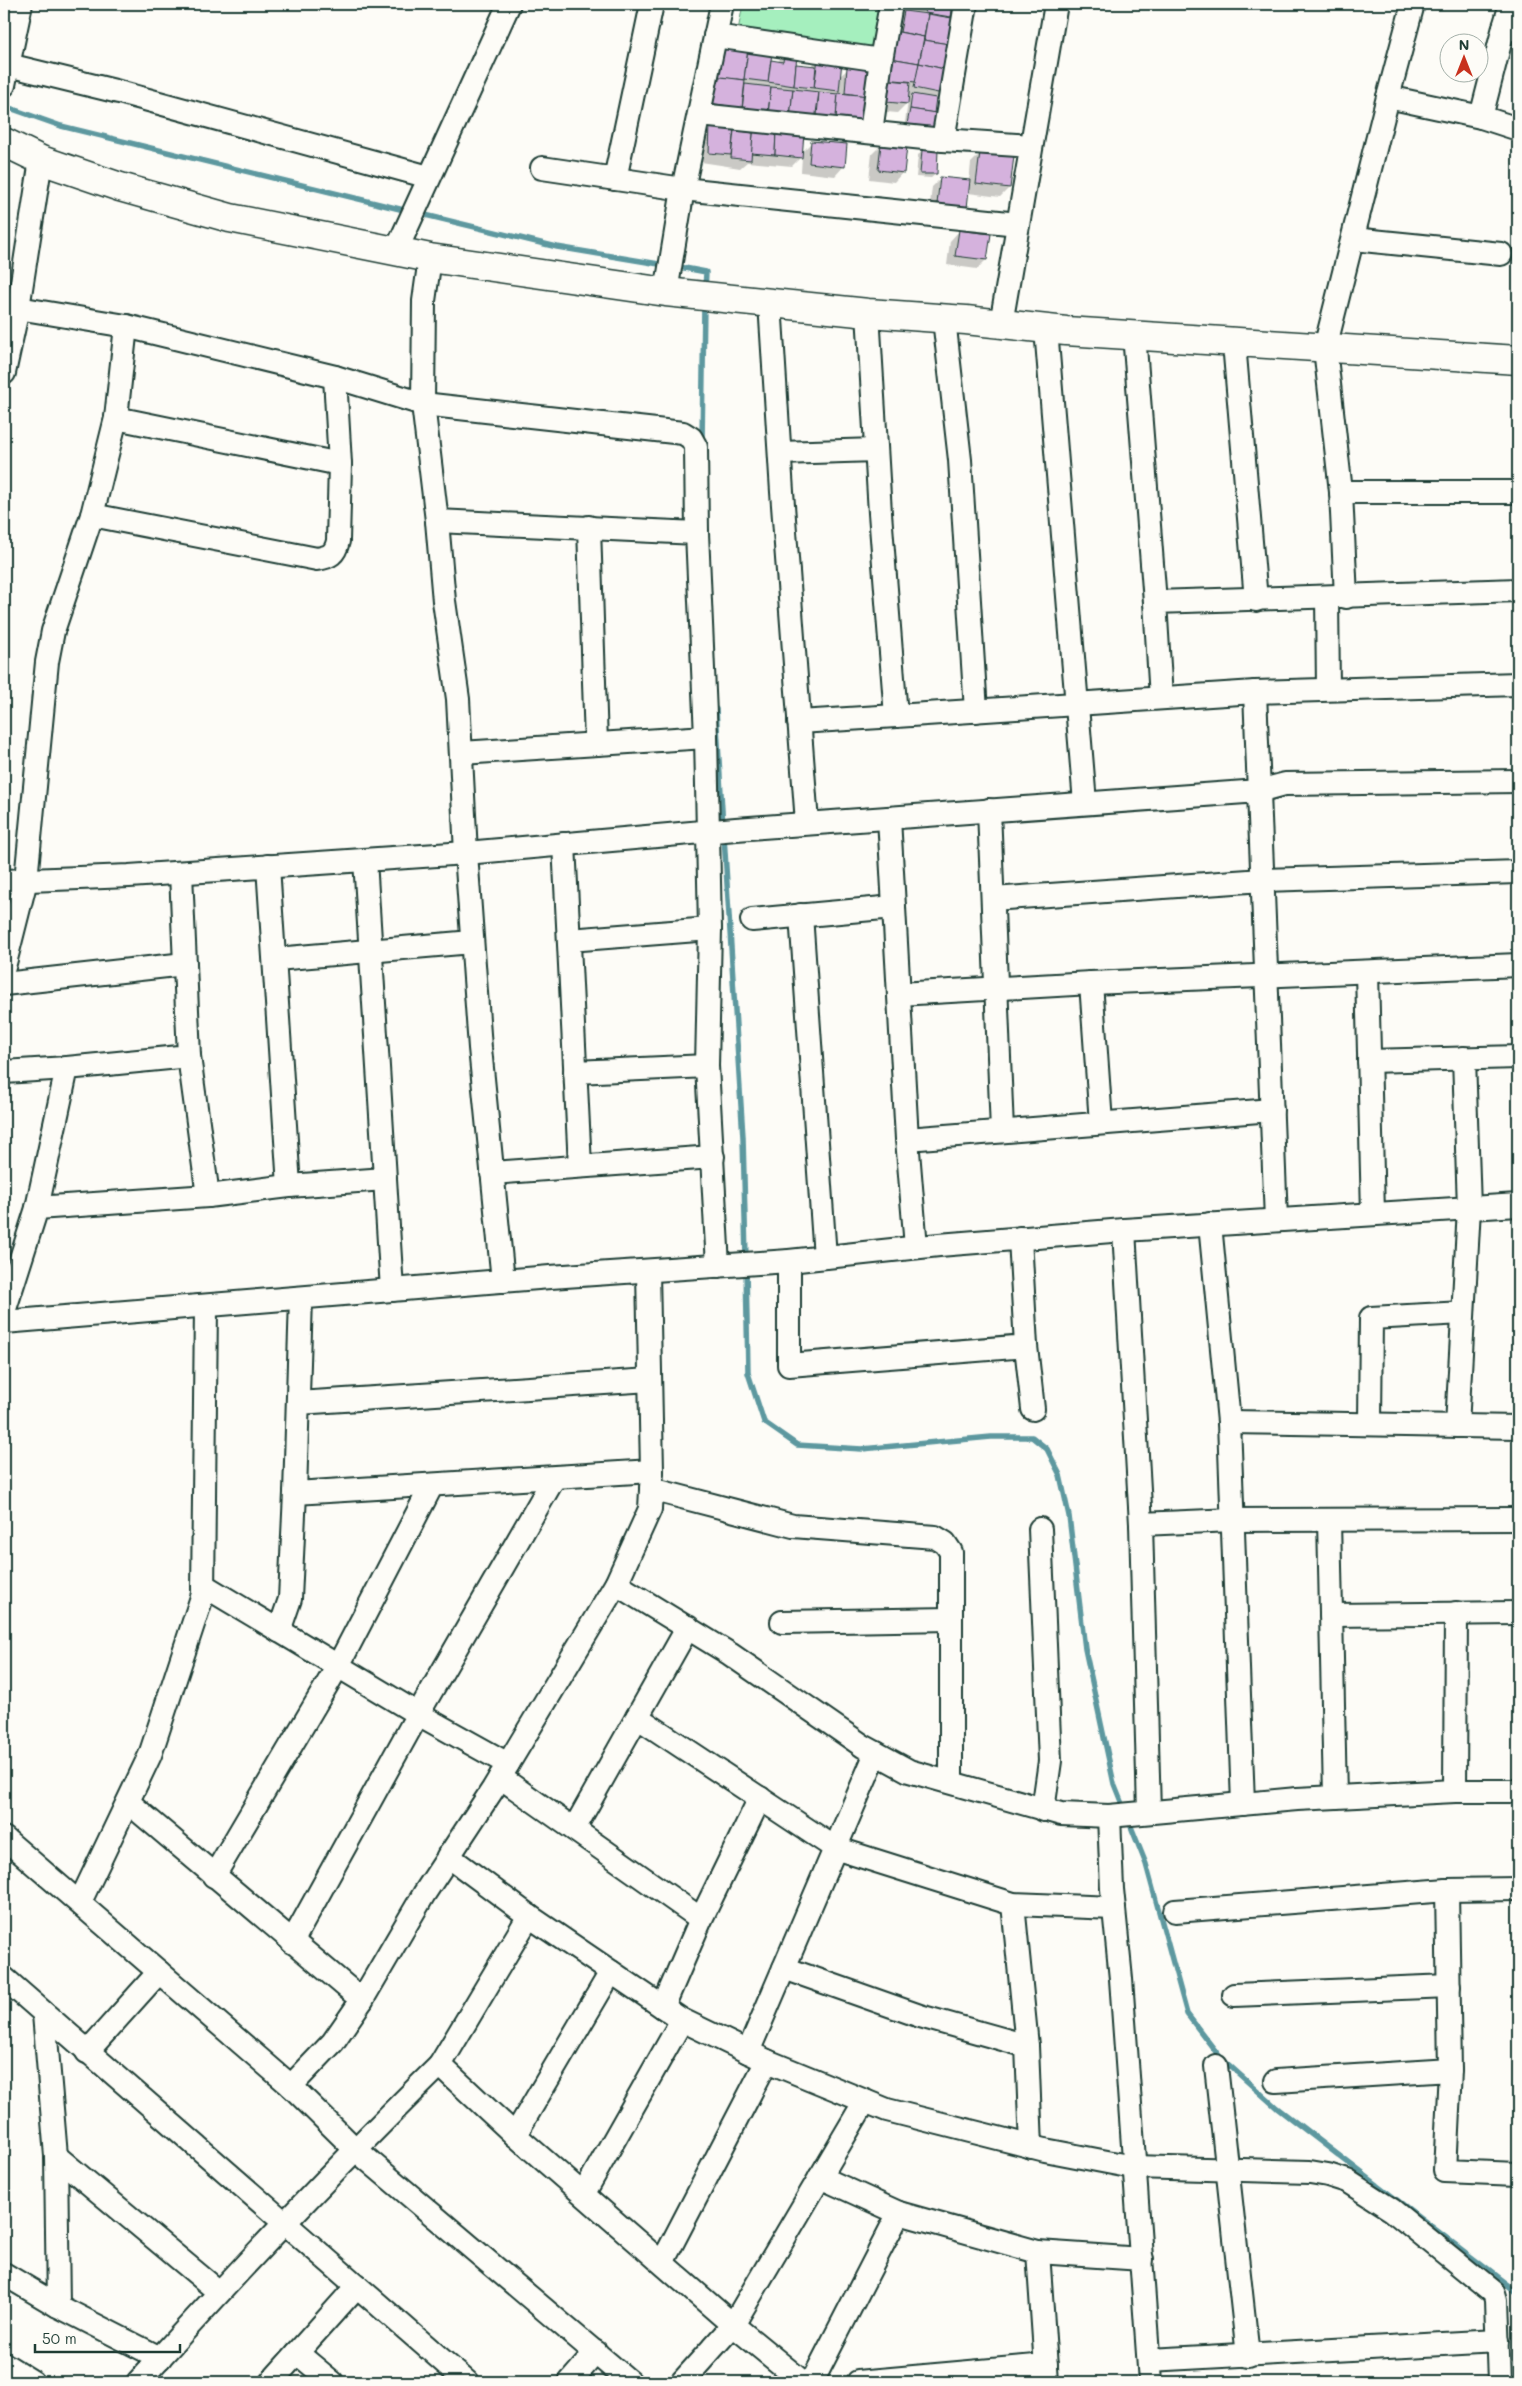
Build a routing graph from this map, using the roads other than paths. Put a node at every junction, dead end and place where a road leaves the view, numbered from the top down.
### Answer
1 (21, 4) edge
2 (509, 4) edge
3 (652, 4) edge
4 (722, 4) edge
5 (890, 4) edge
6 (966, 4) edge
7 (1056, 4) edge
8 (1413, 4) edge
9 (1511, 4) edge
10 (1511, 29) edge
11 (715, 36) junction
12 (881, 60) junction
13 (6, 75) edge
14 (1388, 97) junction
15 (700, 115) junction
16 (1481, 117) junction
17 (1518, 128) edge
18 (871, 132) junction
19 (943, 140) junction
20 (4, 142) edge
21 (1031, 146) junction
22 (41, 160) junction
23 (542, 168) dead end
24 (429, 177) junction
25 (615, 178) junction
26 (683, 189) junction
27 (1018, 224) junction
28 (1353, 239) junction
29 (396, 251) junction
30 (1501, 254) dead end
31 (430, 258) junction
32 (669, 274) junction
33 (770, 303) junction
34 (18, 308) junction
35 (868, 313) junction
36 (944, 318) junction
37 (1001, 324) junction
38 (126, 326) junction
39 (1046, 329) junction
40 (1134, 334) junction
41 (1234, 342) junction
42 (1325, 348) junction
43 (1518, 360) edge
44 (4, 373) edge
45 (335, 377) junction
46 (423, 404) junction
47 (116, 418) junction
48 (876, 450) junction
49 (780, 453) junction
50 (340, 464) junction
51 (1341, 492) junction
52 (1518, 492) edge
53 (92, 515) junction
54 (437, 521) junction
55 (589, 527) junction
56 (697, 533) junction
57 (1518, 590) edge
58 (1336, 597) junction
59 (1256, 600) junction
60 (1155, 602) junction
61 (1518, 684) edge
62 (1328, 689) junction
63 (1255, 692) junction
64 (1161, 698) junction
65 (1077, 705) junction
66 (976, 711) junction
67 (896, 716) junction
68 (800, 722) junction
69 (706, 737) junction
70 (596, 744) junction
71 (461, 753) junction
72 (1518, 781) edge
73 (1259, 791) junction
74 (1085, 803) junction
75 (989, 810) junction
76 (889, 818) junction
77 (807, 824) junction
78 (719, 830) junction
79 (564, 844) junction
80 (466, 853) junction
81 (365, 860) junction
82 (268, 866) junction
83 (181, 872) junction
84 (1518, 872) edge
85 (26, 880) junction
86 (1263, 880) junction
87 (4, 881) edge
88 (993, 899) junction
89 (894, 907) junction
90 (801, 916) junction
91 (752, 920) dead end
92 (710, 929) junction
93 (568, 940) junction
94 (472, 942) junction
95 (370, 951) junction
96 (276, 959) junction
97 (185, 964) junction
98 (1518, 966) edge
99 (4, 967) edge
100 (1367, 972) junction
101 (1268, 975) junction
102 (1091, 983) junction
103 (4, 984) edge
104 (997, 989) junction
105 (899, 994) junction
106 (189, 1056) junction
107 (1518, 1057) edge
108 (1464, 1058) junction
109 (1369, 1061) junction
110 (707, 1066) junction
111 (67, 1068) junction
112 (4, 1072) edge
113 (575, 1072) junction
114 (1272, 1110) junction
115 (1101, 1123) junction
116 (1002, 1131) junction
117 (907, 1139) junction
118 (713, 1157) junction
119 (580, 1166) junction
120 (492, 1173) junction
121 (386, 1179) junction
122 (289, 1186) junction
123 (208, 1196) junction
124 (1518, 1205) edge
125 (37, 1208) junction
126 (1469, 1208) junction
127 (1373, 1214) junction
128 (1276, 1220) junction
129 (1210, 1224) junction
130 (1124, 1230) junction
131 (1020, 1238) junction
132 (916, 1247) junction
133 (825, 1257) junction
134 (789, 1262) junction
135 (737, 1265) junction
136 (648, 1272) junction
137 (503, 1281) junction
138 (392, 1290) junction
139 (301, 1298) junction
140 (206, 1306) junction
141 (4, 1312) edge
142 (1463, 1313) junction
143 (4, 1322) edge
144 (1026, 1346) junction
145 (650, 1380) junction
146 (298, 1403) junction
147 (1033, 1408) dead end
148 (1229, 1422) junction
149 (1370, 1423) junction
150 (1457, 1426) junction
151 (1518, 1427) edge
152 (554, 1478) junction
153 (651, 1480) junction
154 (432, 1485) junction
155 (295, 1494) junction
156 (1233, 1520) junction
157 (1329, 1520) junction
158 (1518, 1520) edge
159 (1141, 1524) junction
160 (1040, 1529) dead end
161 (616, 1584) junction
162 (203, 1585) junction
163 (1456, 1613) junction
164 (1518, 1613) edge
165 (1331, 1615) junction
166 (950, 1619) junction
167 (782, 1622) dead end
168 (688, 1627) junction
169 (279, 1631) junction
170 (338, 1666) junction
171 (418, 1714) junction
172 (637, 1717) junction
173 (876, 1753) junction
174 (504, 1771) junction
175 (951, 1782) junction
176 (1455, 1791) junction
177 (1518, 1791) edge
178 (1335, 1797) junction
179 (760, 1798) junction
180 (128, 1802) junction
181 (1243, 1804) junction
182 (1043, 1810) junction
183 (1129, 1814) junction
184 (574, 1829) junction
185 (4, 1838) edge
186 (835, 1848) junction
187 (448, 1856) junction
188 (214, 1876) junction
189 (1518, 1889) edge
190 (1447, 1890) junction
191 (80, 1902) junction
192 (1013, 1904) junction
193 (1114, 1908) junction
194 (1175, 1911) dead end
195 (529, 1916) junction
196 (701, 1919) junction
197 (292, 1942) junction
198 (784, 1968) junction
199 (158, 1972) junction
200 (611, 1972) junction
201 (4, 1978) edge
202 (1449, 1986) junction
203 (1234, 1995) dead end
204 (362, 2000) junction
205 (662, 2007) junction
206 (44, 2014) junction
207 (682, 2020) junction
208 (1027, 2046) junction
209 (87, 2052) junction
210 (757, 2057) junction
211 (440, 2065) junction
212 (1216, 2066) dead end
213 (1450, 2070) junction
214 (1276, 2081) dead end
215 (291, 2086) junction
216 (865, 2101) junction
217 (515, 2135) junction
218 (1031, 2147) junction
219 (355, 2149) junction
220 (56, 2156) junction
221 (1133, 2167) junction
222 (1226, 2169) junction
223 (1518, 2174) edge
224 (820, 2177) junction
225 (584, 2193) junction
226 (899, 2213) junction
227 (284, 2224) junction
228 (1038, 2252) junction
229 (1142, 2259) junction
230 (662, 2261) junction
231 (4, 2274) edge
232 (357, 2286) junction
233 (219, 2292) junction
234 (58, 2306) junction
235 (734, 2325) junction
236 (1498, 2341) junction
237 (596, 2352) junction
238 (297, 2353) junction
239 (1248, 2356) junction
240 (160, 2358) junction
241 (4, 2364) edge
242 (1150, 2371) edge
243 (1046, 2373) edge
244 (459, 2380) edge
245 (33, 2382) edge
246 (138, 2382) edge
247 (271, 2382) edge
248 (332, 2382) edge
249 (570, 2382) edge
250 (630, 2382) edge
251 (682, 2382) edge
252 (806, 2382) edge
253 (812, 2382) edge
254 (858, 2382) edge
255 (1499, 2382) edge

1 - 13 street
2 - 24 street
3 - 25 street
4 - 11 street
5 - 12 street
6 - 19 street
7 - 21 street
8 - 14 street
9 - 10 street
10 - 16 street
11 - 12 street
11 - 15 street
12 - 18 street
13 - 24 street
14 - 16 street
14 - 28 street
15 - 18 street
15 - 26 street
16 - 17 street
18 - 19 street
19 - 21 street
20 - 22 street
21 - 27 street
22 - 29 street
22 - 34 street
23 - 25 street
24 - 29 street
25 - 26 street
26 - 27 street
26 - 32 street
27 - 37 street
28 - 30 street
28 - 42 street
29 - 31 street
31 - 32 street
31 - 46 street
32 - 33 street
33 - 35 street
33 - 49 street
34 - 38 street
34 - 44 street
35 - 36 street
35 - 48 street
36 - 37 street
36 - 66 street
37 - 39 street
38 - 45 street
38 - 47 street
39 - 40 street
39 - 65 street
40 - 41 street
40 - 60 street
41 - 42 street
41 - 59 street
42 - 43 street
42 - 51 street
45 - 46 street
45 - 50 street
46 - 54 street
46 - 56 street
47 - 50 street
47 - 53 street
48 - 49 street
48 - 67 street
49 - 68 street
50 - 53 street
51 - 52 street
51 - 58 street
53 - 85 street
54 - 55 street
54 - 71 street
55 - 56 street
55 - 70 street
56 - 69 street
57 - 58 street
58 - 59 street
58 - 62 street
59 - 60 street
60 - 64 street
61 - 62 street
62 - 63 street
63 - 64 street
63 - 73 street
64 - 65 street
65 - 66 street
65 - 74 street
66 - 67 street
67 - 68 street
68 - 77 street
69 - 70 street
69 - 78 street
70 - 71 street
71 - 80 street
72 - 73 street
73 - 74 street
73 - 86 street
74 - 75 street
75 - 76 street
75 - 88 street
76 - 77 street
76 - 89 street
77 - 78 street
78 - 79 street
78 - 92 street
79 - 80 street
79 - 93 street
80 - 81 street
80 - 94 street
81 - 82 street
81 - 95 street
82 - 83 street
82 - 96 street
83 - 85 street
83 - 97 street
84 - 86 street
85 - 87 street
85 - 99 street
86 - 88 street
86 - 101 street
88 - 104 street
89 - 90 street
89 - 105 street
90 - 91 street
90 - 133 street
92 - 93 street
92 - 110 street
93 - 113 street
94 - 95 street
94 - 120 street
95 - 96 street
95 - 121 street
96 - 122 street
97 - 103 street
97 - 106 street
98 - 100 street
100 - 101 street
100 - 109 street
101 - 102 street
101 - 114 street
102 - 104 street
102 - 115 street
104 - 105 street
104 - 116 street
105 - 117 street
106 - 111 street
106 - 123 street
107 - 108 street
108 - 109 street
108 - 126 street
109 - 127 street
110 - 113 street
110 - 118 street
111 - 112 street
111 - 125 street
113 - 119 street
114 - 115 street
114 - 128 street
115 - 116 street
116 - 117 street
117 - 132 street
118 - 119 street
118 - 135 street
119 - 120 street
120 - 137 street
121 - 122 street
121 - 138 street
122 - 123 street
123 - 125 street
124 - 126 street
125 - 141 street
126 - 127 street
126 - 142 street
127 - 128 street
128 - 129 street
129 - 130 street
129 - 148 street
130 - 131 street
130 - 159 street
131 - 132 street
131 - 144 street
132 - 133 street
133 - 134 street
134 - 135 street
134 - 144 street
135 - 136 street
136 - 137 street
136 - 145 street
137 - 138 street
138 - 139 street
139 - 140 street
139 - 146 street
140 - 143 street
140 - 162 street
142 - 149 street
142 - 150 street
144 - 147 street
145 - 146 street
145 - 153 street
146 - 155 street
148 - 149 street
148 - 156 street
149 - 150 street
150 - 151 street
152 - 153 street
152 - 154 street
152 - 171 street
153 - 161 street
153 - 166 street
154 - 155 street
154 - 170 street
155 - 169 street
156 - 157 street
156 - 159 street
156 - 181 street
157 - 158 street
157 - 165 street
159 - 183 street
160 - 182 street
161 - 168 street
161 - 174 street
162 - 169 street
162 - 180 street
163 - 164 street
163 - 165 street
163 - 176 street
165 - 178 street
166 - 167 street
166 - 175 street
168 - 172 street
168 - 173 street
169 - 170 street
170 - 171 street
170 - 188 street
171 - 174 street
171 - 197 street
172 - 179 street
172 - 184 street
173 - 175 street
173 - 186 street
174 - 184 street
174 - 187 street
175 - 182 street
176 - 177 street
176 - 178 street
178 - 181 street
179 - 186 street
179 - 196 street
180 - 188 street
180 - 191 street
181 - 183 street
182 - 183 street
183 - 193 street
184 - 196 street
185 - 191 street
186 - 192 street
186 - 198 street
187 - 195 street
187 - 204 street
188 - 197 street
189 - 190 street
190 - 194 street
190 - 202 street
191 - 199 street
192 - 193 street
192 - 208 street
193 - 221 street
195 - 200 street
195 - 211 street
196 - 205 street
197 - 204 street
198 - 208 street
198 - 210 street
199 - 209 street
199 - 215 street
200 - 205 street
200 - 217 street
201 - 206 street
202 - 203 street
202 - 213 street
204 - 215 street
205 - 207 street
206 - 209 street
206 - 220 street
207 - 210 street
207 - 225 street
208 - 218 street
209 - 227 street
210 - 216 street
210 - 230 street
211 - 217 street
211 - 219 street
212 - 222 street
213 - 214 street
213 - 223 street
215 - 219 street
216 - 218 street
216 - 224 street
217 - 225 street
218 - 221 street
219 - 227 street
219 - 237 street
220 - 233 street
220 - 234 street
221 - 222 street
221 - 229 street
222 - 236 street
222 - 239 street
224 - 226 street
224 - 235 street
225 - 230 street
226 - 228 street
226 - 253 street
227 - 232 street
227 - 233 street
228 - 229 street
228 - 243 street
229 - 242 street
230 - 235 street
231 - 234 street
232 - 238 street
232 - 244 street
233 - 240 street
234 - 240 street
235 - 251 street
235 - 252 street
236 - 239 street
236 - 255 street
237 - 249 street
237 - 250 street
238 - 247 street
238 - 248 street
239 - 242 street
240 - 246 street
241 - 245 street
243 - 254 street

